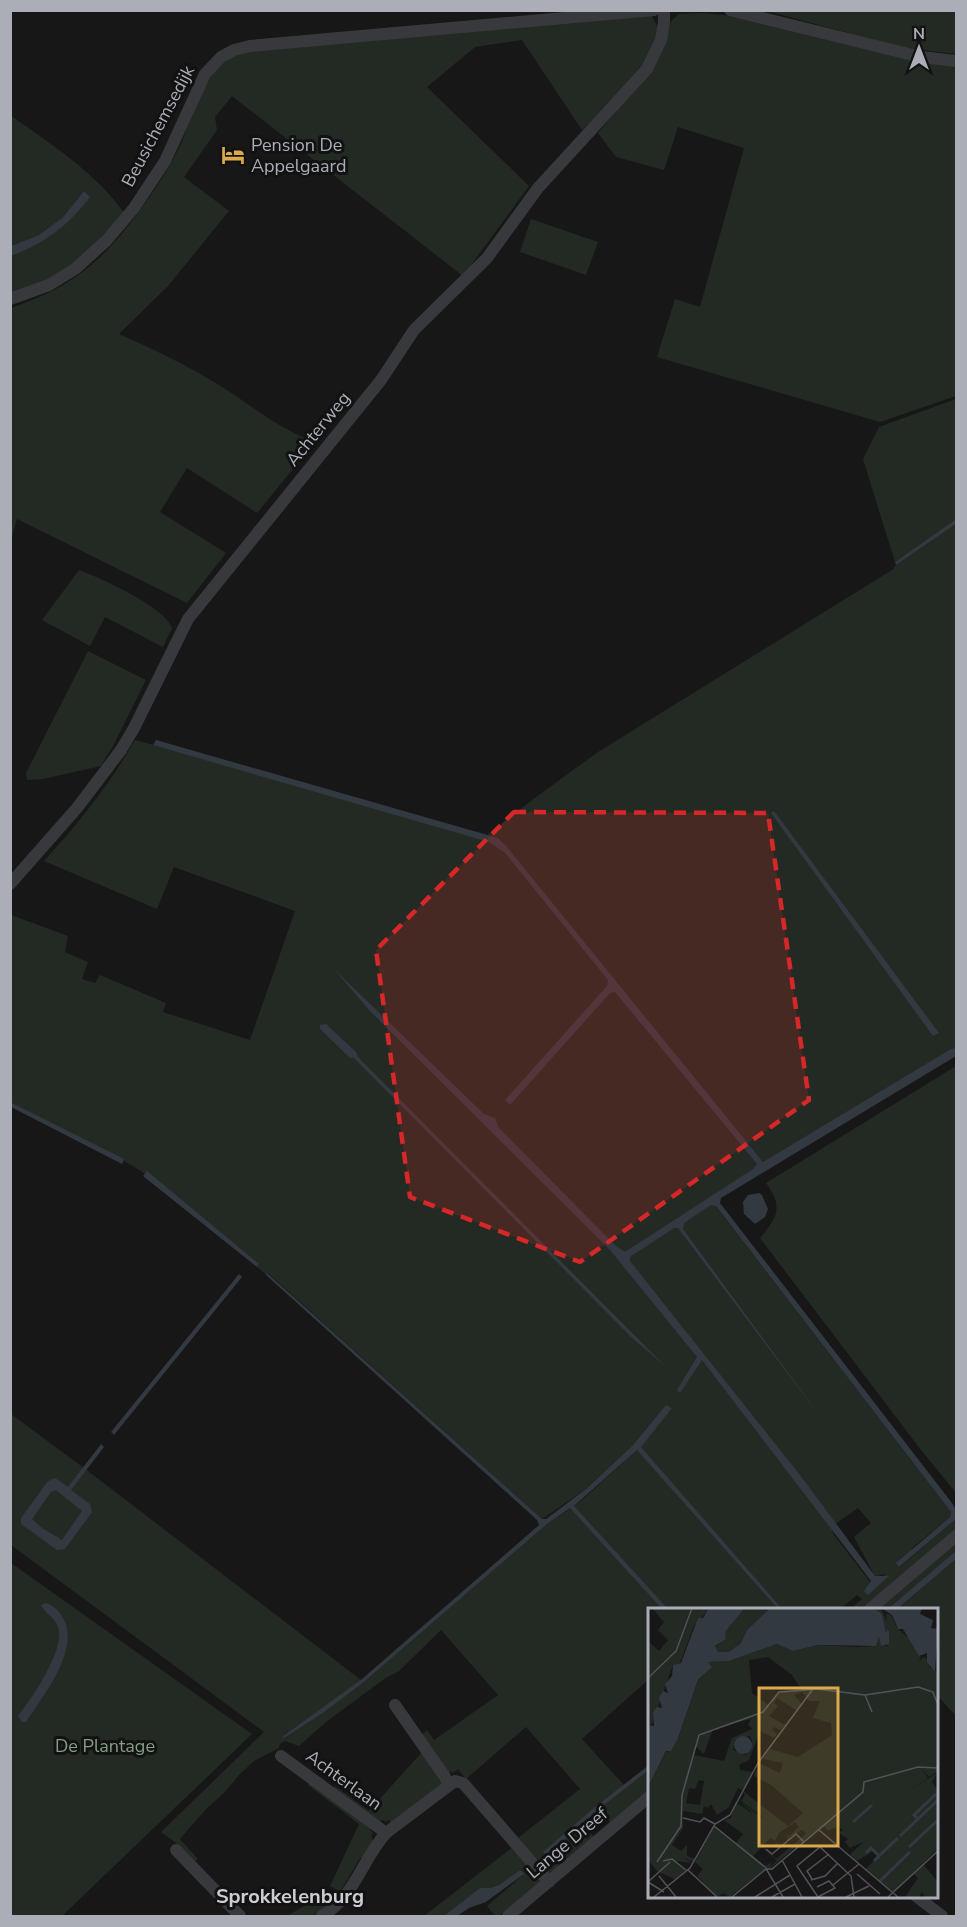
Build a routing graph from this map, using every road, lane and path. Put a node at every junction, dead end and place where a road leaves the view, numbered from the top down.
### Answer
1 (654, 10) edge
2 (663, 10) edge
3 (730, 10) edge
4 (957, 61) edge
5 (10, 299) edge
6 (10, 885) edge
7 (957, 1536) edge
8 (871, 1608) edge
9 (395, 1705) dead end
10 (281, 1756) dead end
11 (448, 1785) junction
12 (648, 1798) edge
13 (386, 1833) junction
14 (176, 1850) dead end
15 (549, 1882) junction
16 (917, 1897) edge
17 (240, 1917) edge
18 (322, 1917) edge
19 (508, 1917) edge
20 (942, 1917) edge

1 - 5 street, Beusichemsedijk
2 - 6 street, Achterweg
3 - 4 street
7 - 8 street
9 - 11 street
10 - 13 street, Achterlaan
11 - 13 street
11 - 15 street
12 - 15 street, Lange Dreef
13 - 18 street
14 - 17 street
15 - 19 street, Lange Dreef
16 - 20 street

